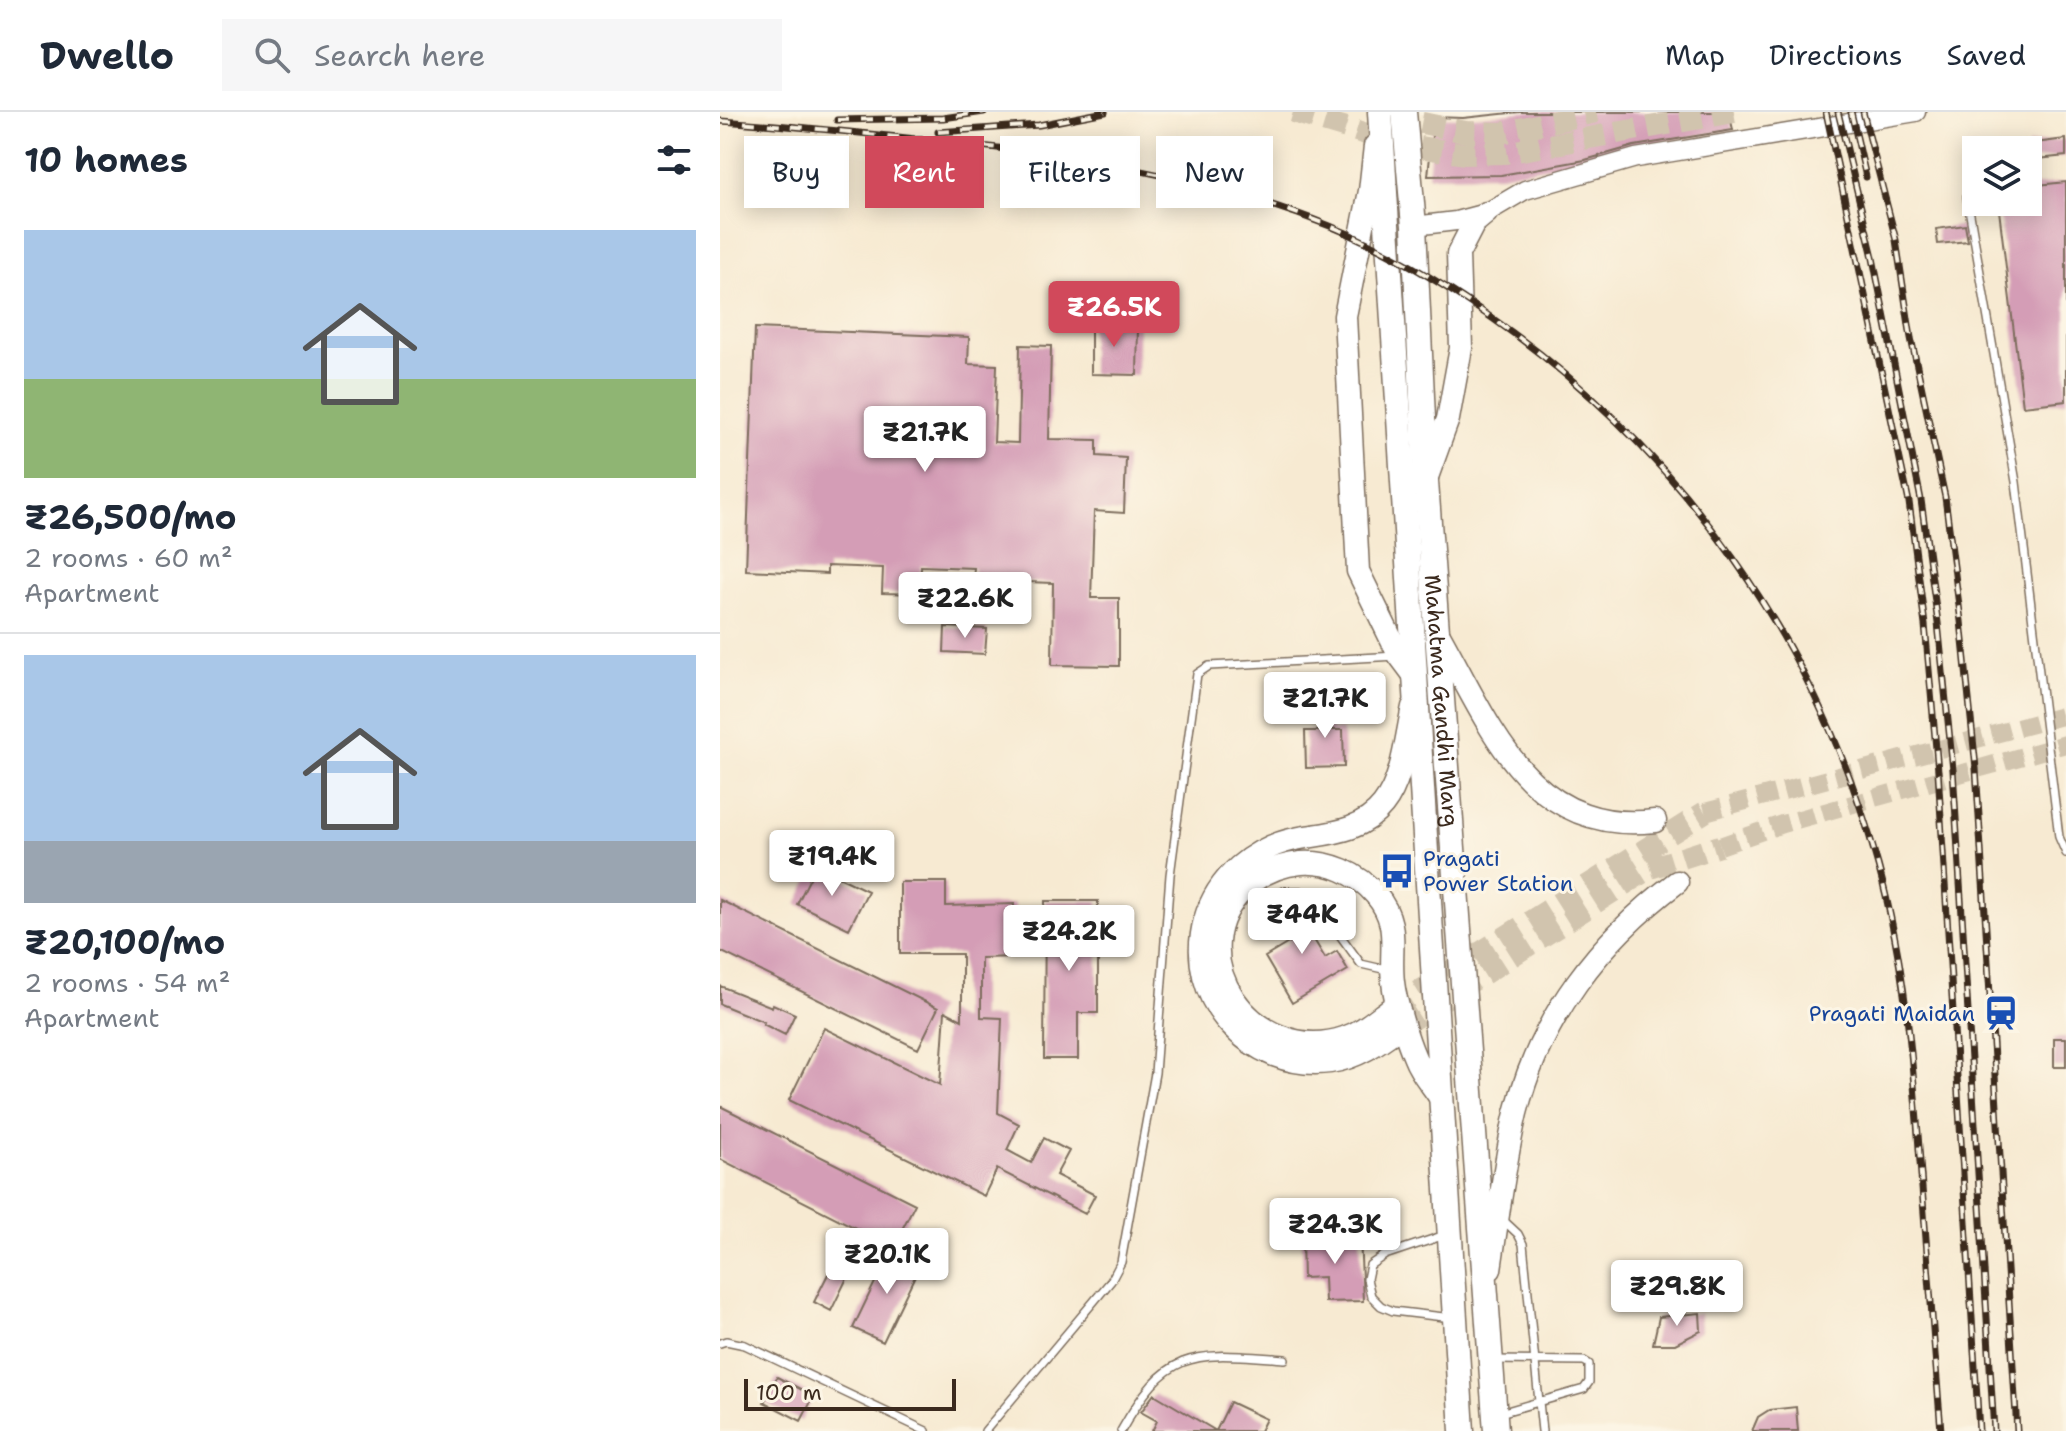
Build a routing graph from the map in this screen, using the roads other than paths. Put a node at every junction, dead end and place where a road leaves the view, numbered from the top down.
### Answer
1 (1379, 112) edge
2 (1404, 112) edge
3 (1916, 112) edge
4 (1486, 213) junction
5 (1970, 216) edge
6 (1414, 226) junction
7 (1426, 482) junction
8 (1437, 631) junction
9 (1399, 655) junction
10 (1415, 687) junction
11 (1655, 821) dead end
12 (2066, 853) edge
13 (1677, 882) dead end
14 (1252, 916) dead end
15 (1393, 971) junction
16 (1441, 1099) junction
17 (1498, 1216) junction
18 (1448, 1234) junction
19 (1486, 1291) junction
20 (1454, 1319) junction
21 (720, 1343) edge
22 (1285, 1359) dead end
23 (1535, 1359) junction
24 (1491, 1361) junction
25 (1539, 1402) junction
26 (1496, 1423) edge
27 (926, 1431) edge
28 (985, 1431) edge
29 (1121, 1431) edge
30 (1462, 1431) edge
31 (1542, 1431) edge

1 - 9 main road
1 - 10 highway, Mahatma Gandhi Marg
2 - 6 highway, Mahatma Gandhi Marg
3 - 4 main road
4 - 6 main road
4 - 7 main road
5 - 12 lane
6 - 7 highway, Mahatma Gandhi Marg
7 - 8 highway, Mahatma Gandhi Marg
8 - 11 main road
8 - 19 highway, Mahatma Gandhi Marg
9 - 10 main road
9 - 28 lane
10 - 15 main road
10 - 16 highway, Mahatma Gandhi Marg
13 - 17 main road
14 - 15 lane
15 - 16 main road
16 - 18 highway, Mahatma Gandhi Marg
17 - 19 main road
17 - 23 lane
18 - 20 highway, Mahatma Gandhi Marg
18 - 20 lane
19 - 24 highway, Mahatma Gandhi Marg
20 - 30 highway, Mahatma Gandhi Marg
21 - 27 lane
22 - 29 lane
23 - 24 lane
23 - 25 lane
23 - 25 lane
24 - 26 highway, Mahatma Gandhi Marg
25 - 26 lane
25 - 31 lane

